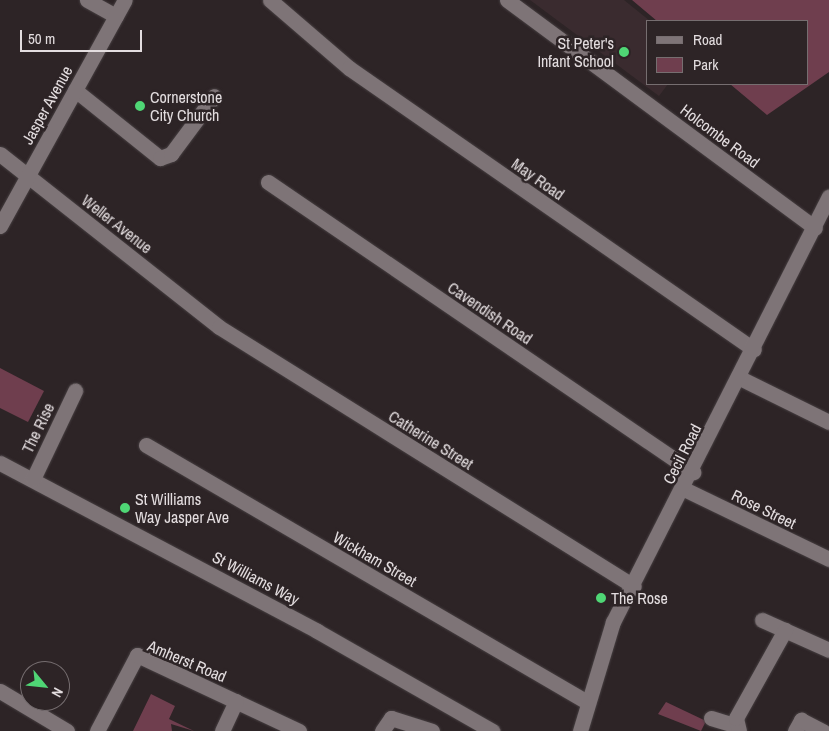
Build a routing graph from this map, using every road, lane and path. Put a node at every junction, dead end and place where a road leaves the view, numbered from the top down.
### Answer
1 (86, 0) edge
2 (125, 0) edge
3 (270, 0) edge
4 (507, 0) edge
5 (116, 16) junction
6 (75, 90) junction
7 (214, 96) dead end
8 (0, 154) edge
9 (27, 176) junction
10 (268, 182) dead end
11 (829, 197) edge
12 (0, 226) edge
13 (815, 228) junction
14 (212, 322) joint
15 (754, 349) junction
16 (740, 378) junction
17 (75, 391) dead end
18 (829, 422) edge
19 (146, 445) dead end
20 (0, 463) edge
21 (693, 472) junction
22 (33, 479) junction
23 (684, 489) junction
24 (829, 559) edge
25 (634, 586) junction
26 (762, 620) dead end
27 (785, 630) junction
28 (829, 650) edge
29 (0, 691) edge
30 (236, 701) junction
31 (587, 702) junction
32 (711, 718) dead end
33 (798, 726) edge
34 (738, 729) edge
35 (67, 731) edge
36 (97, 731) edge
37 (222, 731) edge
38 (299, 731) edge
39 (382, 731) edge
40 (432, 731) edge
41 (492, 731) edge
42 (580, 731) edge
43 (823, 731) edge

1 - 5 street
2 - 5 street, Jasper Avenue
3 - 15 street, May Road
4 - 13 street, Holcombe Road
5 - 6 street, Jasper Avenue
6 - 7 street
6 - 9 street, Jasper Avenue
8 - 9 street, Weller Avenue
9 - 12 street, Jasper Avenue
9 - 14 street, Weller Avenue
10 - 21 street, Cavendish Road
11 - 13 street, Cecil Road
13 - 15 street, Cecil Road
14 - 25 street, Catherine Street
15 - 16 street, Cecil Road
16 - 18 street
16 - 21 street, Cecil Road
17 - 22 street, The Rise
19 - 31 street, Wickham Street
20 - 22 street, St Williams Way
21 - 23 street, Cecil Road
22 - 41 street, St Williams Way
23 - 24 street, Rose Street
23 - 25 street, Cecil Road
25 - 31 street, Cecil Road
26 - 27 street
27 - 28 street
27 - 34 street
29 - 35 street
30 - 36 street, Amherst Road
30 - 37 street
30 - 38 street, Amherst Road
31 - 42 street, Cecil Road
32 - 34 street
33 - 43 street
39 - 40 street

